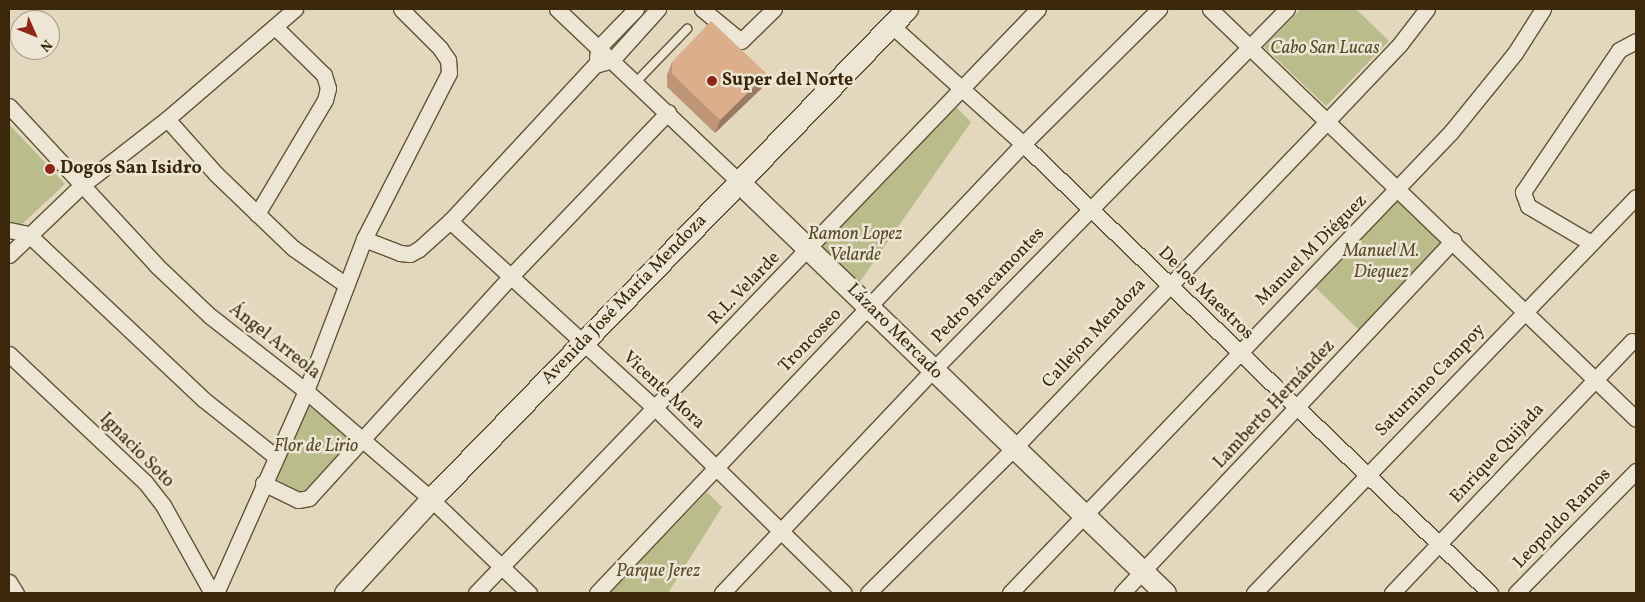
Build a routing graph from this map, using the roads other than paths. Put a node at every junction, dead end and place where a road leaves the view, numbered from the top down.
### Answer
1 (295, 9) edge
2 (401, 9) edge
3 (557, 9) edge
4 (636, 9) edge
5 (658, 9) edge
6 (702, 9) edge
7 (774, 9) edge
8 (907, 9) edge
9 (1038, 9) edge
10 (1158, 9) edge
11 (1210, 9) edge
12 (1287, 9) edge
13 (1427, 9) edge
14 (1543, 9) edge
15 (891, 25) junction
16 (275, 27) junction
17 (687, 29) dead end
18 (1636, 41) edge
19 (1248, 45) junction
20 (599, 47) junction
21 (612, 60) junction
22 (595, 65) junction
23 (636, 82) junction
24 (962, 88) junction
25 (9, 106) edge
26 (668, 112) junction
27 (167, 119) junction
28 (1328, 120) junction
29 (1023, 144) junction
30 (739, 182) junction
31 (81, 186) junction
32 (1399, 189) junction
33 (1636, 197) edge
34 (1091, 208) junction
35 (257, 214) junction
36 (450, 221) junction
37 (9, 230) edge
38 (28, 234) junction
39 (364, 239) junction
40 (1453, 240) junction
41 (1591, 243) junction
42 (809, 250) junction
43 (9, 255) edge
44 (511, 276) junction
45 (1168, 284) junction
46 (346, 285) junction
47 (870, 307) junction
48 (1524, 310) junction
49 (1632, 341) dead end
50 (583, 342) junction
51 (1238, 352) junction
52 (9, 354) edge
53 (932, 371) junction
54 (1595, 378) junction
55 (306, 391) junction
56 (655, 408) junction
57 (1298, 409) junction
58 (1636, 419) edge
59 (363, 440) junction
60 (1014, 448) junction
61 (276, 457) junction
62 (715, 466) junction
63 (1636, 471) edge
64 (1366, 477) junction
65 (263, 483) junction
66 (431, 499) junction
67 (1083, 515) junction
68 (781, 531) junction
69 (1440, 544) junction
70 (502, 566) junction
71 (1142, 572) junction
72 (9, 582) edge
73 (16, 593) edge
74 (214, 593) edge
75 (345, 593) edge
76 (476, 593) edge
77 (529, 593) edge
78 (597, 593) edge
79 (722, 593) edge
80 (844, 593) edge
81 (868, 593) edge
82 (1010, 593) edge
83 (1122, 593) edge
84 (1165, 593) edge
85 (1254, 593) edge
86 (1392, 593) edge
87 (1490, 593) edge
88 (1516, 593) edge

1 - 16 street
2 - 39 street
3 - 20 street, Lázaro Mercado
4 - 20 street
5 - 21 street
6 - 7 street
8 - 15 street, Avenida José María Mendoza
9 - 24 street, R.L. Velarde
10 - 29 street, Troncoseo
11 - 19 street
12 - 19 street, Pedro Bracamontes
13 - 28 street, Callejon Mendoza
14 - 32 street, Manuel M Diéguez
15 - 24 street, De los Maestros
15 - 30 street, Avenida José María Mendoza
16 - 27 street
16 - 35 street
17 - 23 lane
18 - 41 street
19 - 28 street
19 - 34 street, Pedro Bracamontes
20 - 21 street, Lázaro Mercado
20 - 22 street
21 - 22 street
21 - 23 street, Lázaro Mercado
22 - 36 street
23 - 26 street, Lázaro Mercado
24 - 29 street, De los Maestros
24 - 42 street, R.L. Velarde
25 - 31 street, Ángel Arreola
26 - 30 street, Lázaro Mercado
26 - 44 street
27 - 31 street
27 - 35 street
28 - 32 street
28 - 45 street, Callejon Mendoza
29 - 34 street, De los Maestros
29 - 47 street, Troncoseo
30 - 42 street, Lázaro Mercado
30 - 50 street, Avenida José María Mendoza
31 - 38 street
31 - 55 street, Ángel Arreola
32 - 40 street
32 - 51 street, Manuel M Diéguez
33 - 41 street, Saturnino Campoy
34 - 45 street, De los Maestros
34 - 53 street, Pedro Bracamontes
35 - 46 street
36 - 39 street
36 - 44 street, Vicente Mora
37 - 38 street
38 - 43 street
38 - 61 street
39 - 46 street
40 - 48 street
40 - 57 street, Lamberto Hernández
41 - 48 street, Saturnino Campoy
42 - 47 street, Lázaro Mercado
42 - 56 street, R.L. Velarde
44 - 50 street, Vicente Mora
44 - 59 street
45 - 51 street, De los Maestros
45 - 60 street, Callejon Mendoza
46 - 55 street
47 - 53 street, Lázaro Mercado
47 - 62 street, Troncoseo
48 - 54 street
48 - 64 street, Saturnino Campoy
49 - 54 street, Enrique Quijada
50 - 56 street, Vicente Mora
50 - 66 street, Avenida José María Mendoza
51 - 57 street, De los Maestros
51 - 67 street, Manuel M Diéguez
52 - 74 street, Ignacio Soto
53 - 60 street, Lázaro Mercado
53 - 68 street, Pedro Bracamontes
54 - 58 street
54 - 69 street, Enrique Quijada
55 - 59 street, Ángel Arreola
55 - 61 street
56 - 62 street, Vicente Mora
56 - 70 street, R.L. Velarde
57 - 64 street, De los Maestros
57 - 71 street, Lamberto Hernández
59 - 65 street
59 - 66 street, Ángel Arreola
60 - 67 street, Lázaro Mercado
60 - 81 street, Callejon Mendoza
61 - 65 street
62 - 68 street, Vicente Mora
62 - 78 street, Troncoseo
63 - 88 street, Leopoldo Ramos
64 - 69 street, De los Maestros
64 - 85 street, Saturnino Campoy
65 - 74 street
66 - 70 street, Ángel Arreola
66 - 75 street, Avenida José María Mendoza
67 - 71 street, Lázaro Mercado
67 - 82 street, Manuel M Diéguez
68 - 79 street, Pedro Bracamontes
68 - 80 street, Vicente Mora
69 - 86 street, Enrique Quijada
69 - 87 street, De los Maestros
70 - 76 street, R.L. Velarde
70 - 77 street, Ángel Arreola
71 - 83 street, Lamberto Hernández
71 - 84 street, Lázaro Mercado
72 - 73 street

